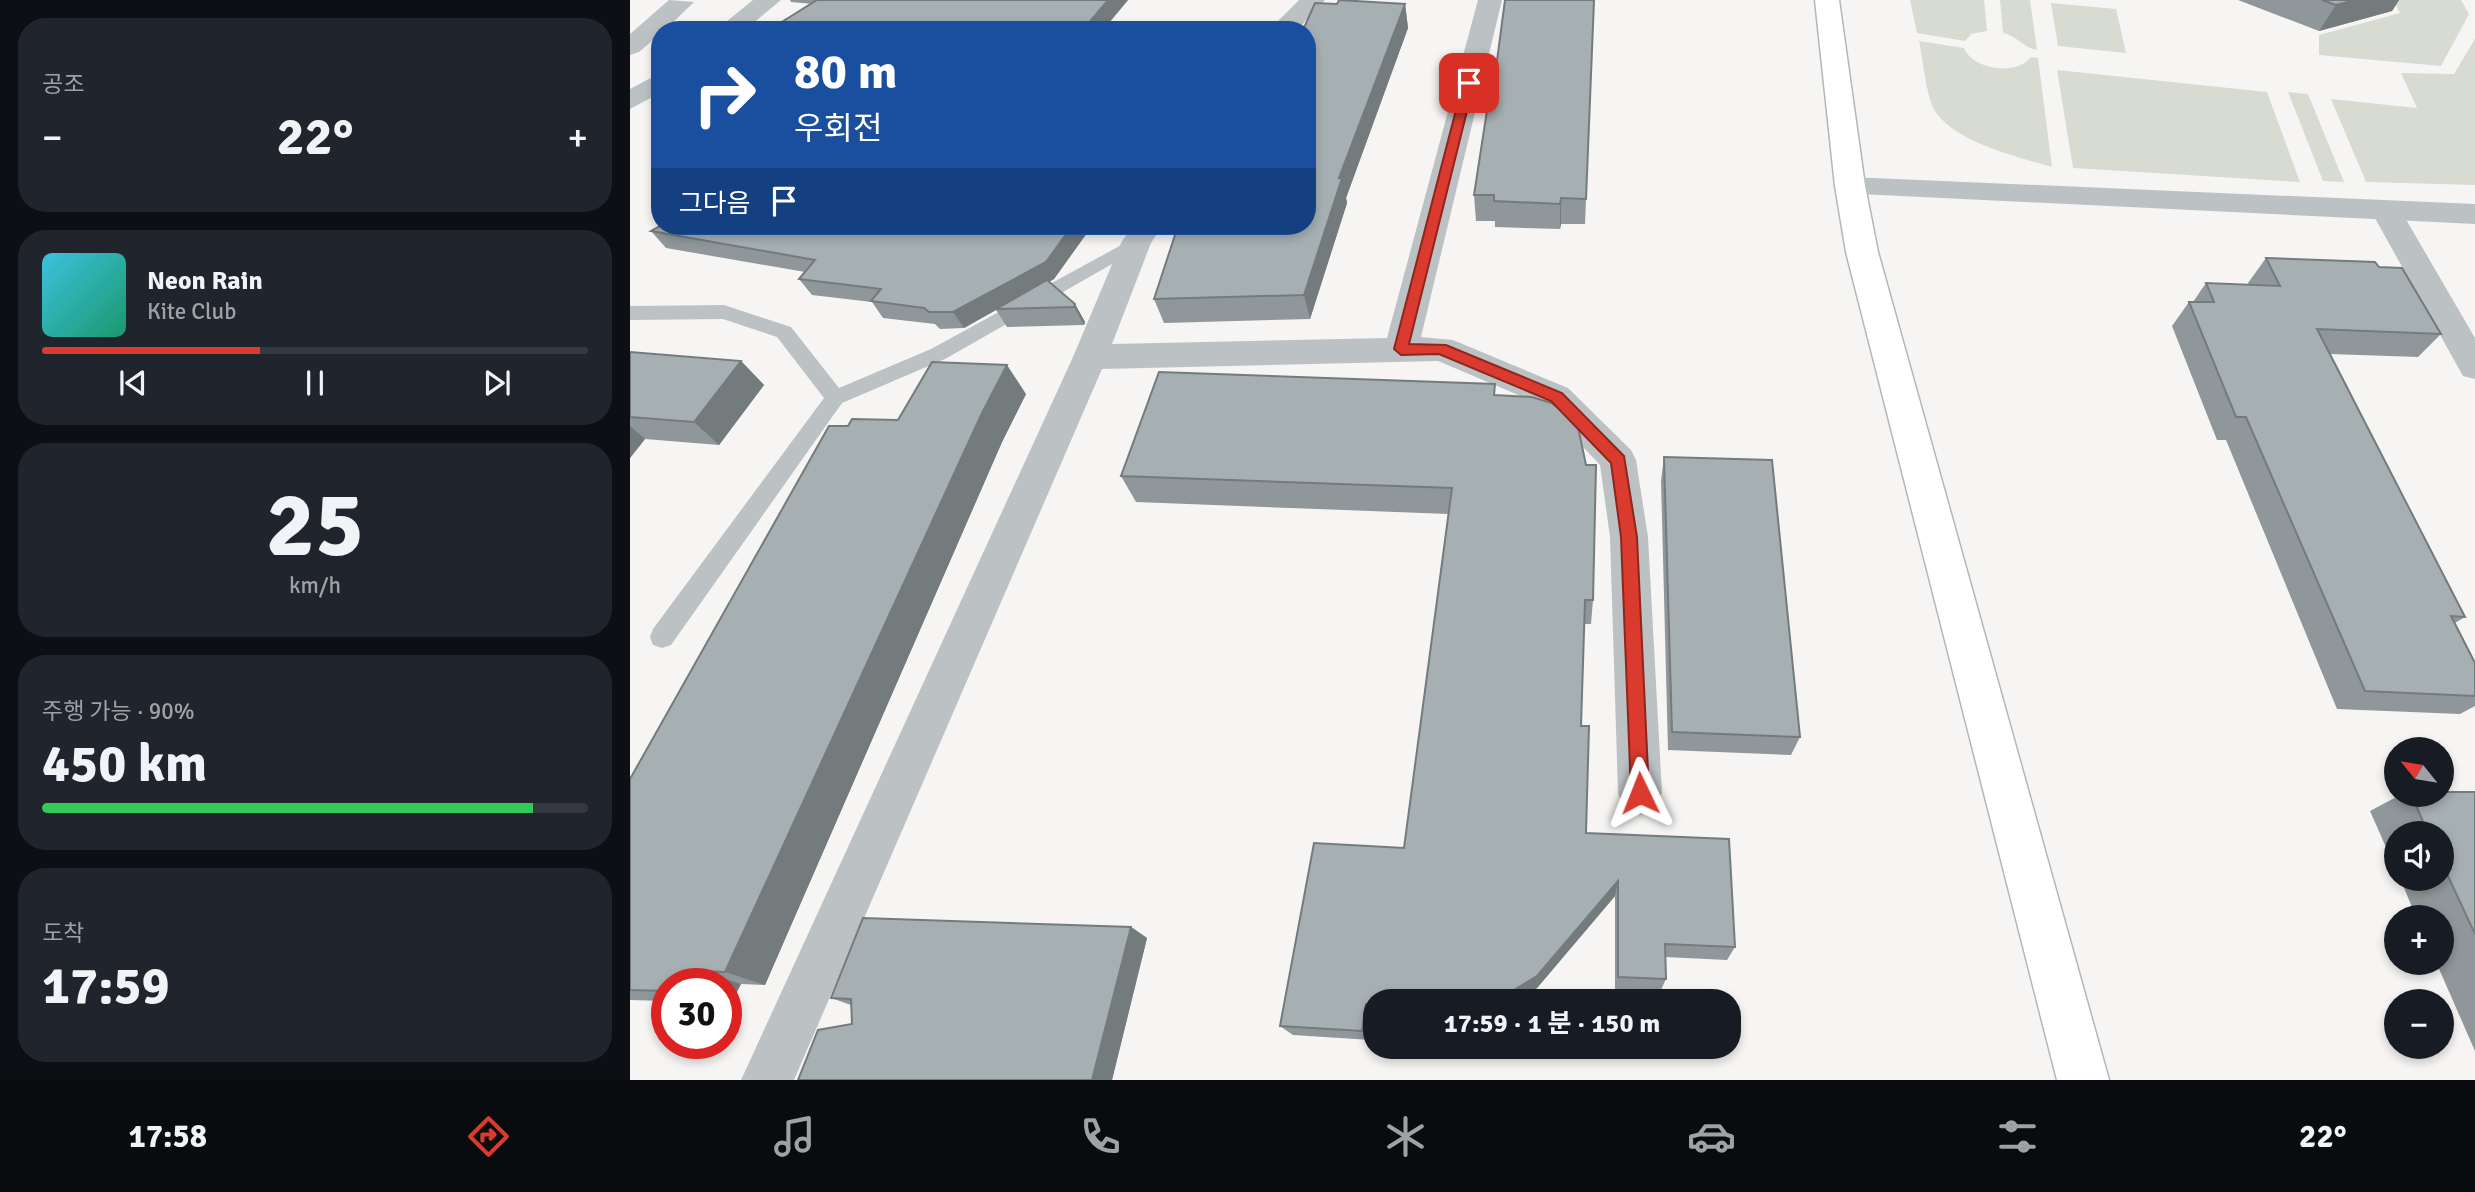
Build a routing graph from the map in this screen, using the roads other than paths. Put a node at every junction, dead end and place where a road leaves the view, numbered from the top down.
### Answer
1 (769, 0) edge
2 (1313, 0) edge
3 (1490, 0) edge
4 (1827, 0) edge
5 (682, 2) dead end
6 (660, 21) edge
7 (741, 21) edge
8 (1291, 21) edge
9 (651, 29) edge
10 (630, 47) edge
11 (651, 87) edge
12 (630, 101) edge
13 (1850, 186) junction
14 (2386, 211) junction
15 (2475, 214) edge
16 (1139, 235) edge
17 (1141, 235) edge
18 (630, 313) edge
19 (1401, 349) junction
20 (1090, 357) junction
21 (2474, 363) edge
22 (835, 398) junction
23 (662, 637) dead end
24 (1640, 793) dead end
25 (767, 1080) edge
26 (2083, 1080) edge

1 - 7 street
2 - 8 street
3 - 19 street
4 - 13 main road
5 - 6 street
9 - 10 street
11 - 12 street
13 - 14 street
13 - 26 main road
14 - 15 street
14 - 21 street
16 - 22 lane
17 - 20 street
18 - 22 lane
19 - 20 street
19 - 24 street
20 - 25 street
22 - 23 lane

